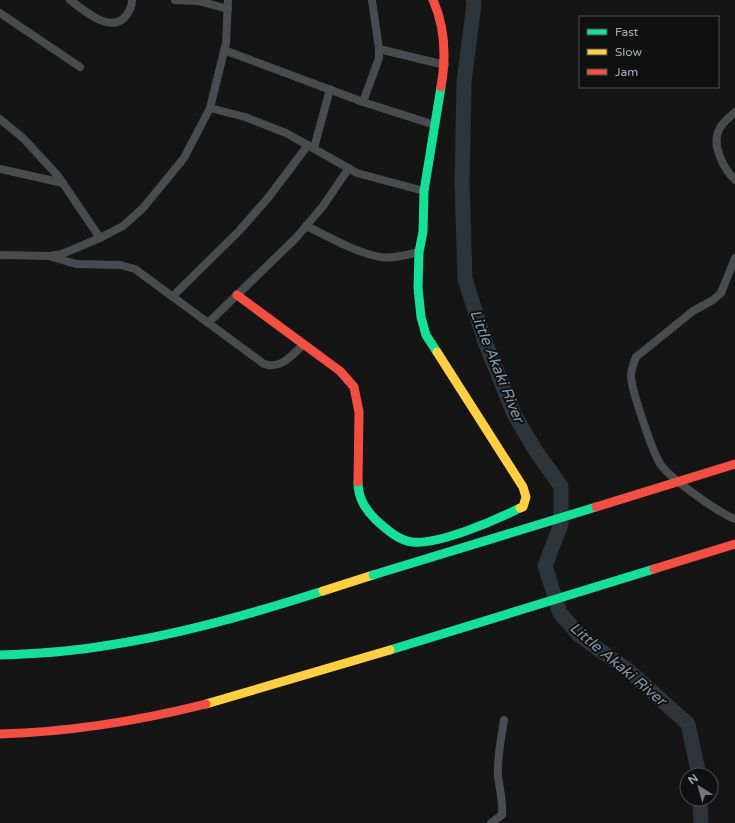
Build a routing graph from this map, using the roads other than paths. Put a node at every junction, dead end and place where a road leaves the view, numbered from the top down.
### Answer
1 (70, 0) edge
2 (132, 0) edge
3 (175, 0) edge
4 (228, 0) edge
5 (372, 0) edge
6 (433, 0) edge
7 (228, 9) junction
8 (0, 13) edge
9 (379, 49) junction
10 (224, 50) junction
11 (445, 65) junction
12 (80, 67) dead end
13 (330, 89) junction
14 (363, 102) junction
15 (210, 108) junction
16 (735, 112) edge
17 (0, 119) edge
18 (435, 124) junction
19 (311, 147) junction
20 (349, 168) junction
21 (0, 169) edge
22 (735, 180) edge
23 (63, 183) junction
24 (424, 192) junction
25 (306, 226) junction
26 (100, 238) junction
27 (419, 252) junction
28 (0, 255) edge
29 (50, 256) junction
30 (735, 258) edge
31 (237, 295) junction
32 (173, 296) junction
33 (208, 323) junction
34 (304, 344) junction
35 (735, 464) edge
36 (735, 519) edge
37 (735, 544) edge
38 (0, 655) edge
39 (504, 720) dead end
40 (0, 734) edge
41 (491, 823) edge

1 - 2 street
3 - 7 street
4 - 7 street
5 - 9 street
6 - 11 main road
7 - 10 street
8 - 12 street
9 - 11 street
9 - 14 street
10 - 13 street
10 - 15 street
11 - 18 main road
13 - 14 street
13 - 19 street
14 - 18 street
15 - 19 street
15 - 26 street
16 - 22 street
17 - 23 street
18 - 24 main road
19 - 20 street
19 - 32 street
20 - 24 street
20 - 25 street
21 - 23 street
23 - 26 street
24 - 27 main road
25 - 27 street
25 - 31 street
26 - 29 street
27 - 34 main road
28 - 29 street
29 - 32 street
30 - 36 street
31 - 33 street
31 - 34 main road
32 - 33 street
33 - 34 street
35 - 38 main road, bridge
37 - 40 main road
39 - 41 street

